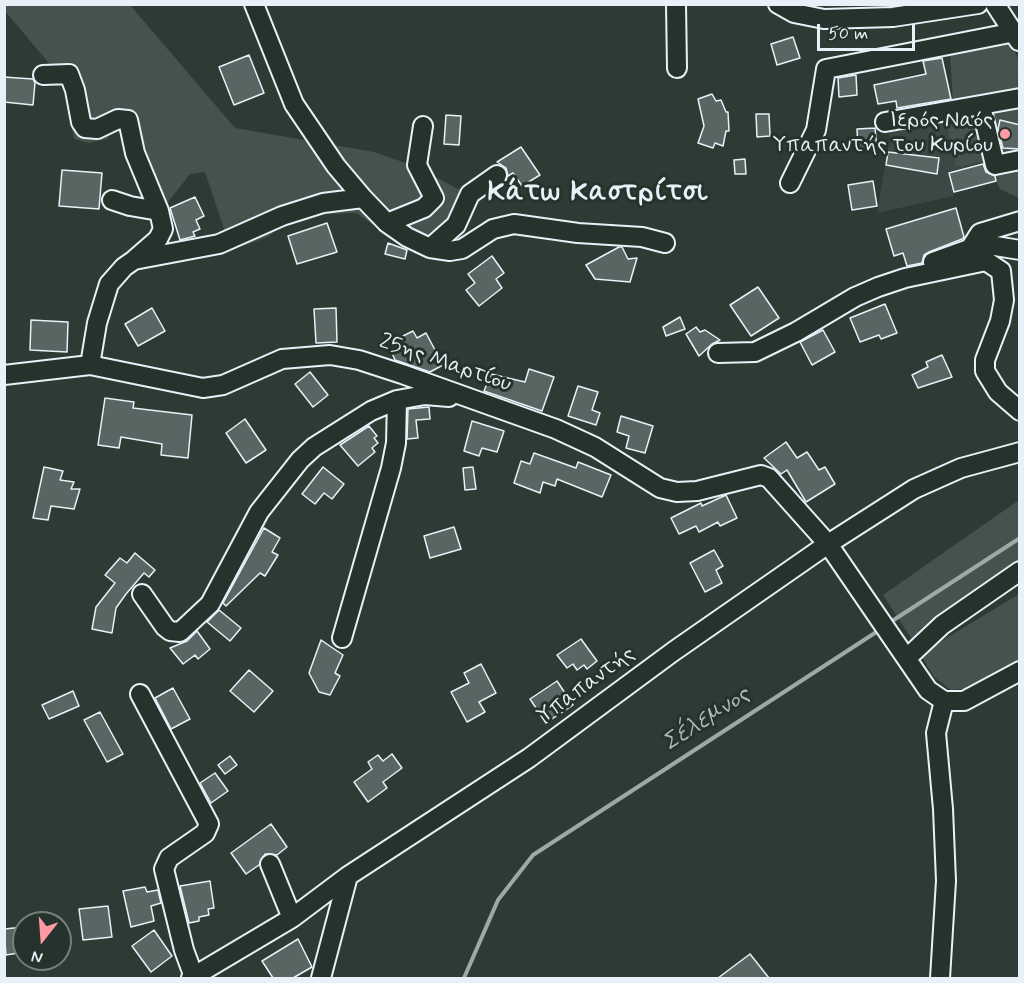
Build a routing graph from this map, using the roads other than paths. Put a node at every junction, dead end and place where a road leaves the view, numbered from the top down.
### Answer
1 (254, 4) edge
2 (676, 4) edge
3 (778, 4) edge
4 (978, 4) edge
5 (995, 4) edge
6 (1017, 37) edge
7 (677, 68) dead end
8 (43, 75) dead end
9 (1020, 98) edge
10 (981, 106) junction
11 (885, 122) dead end
12 (423, 126) dead end
13 (1020, 160) edge
14 (497, 175) dead end
15 (790, 183) dead end
16 (363, 198) junction
17 (112, 200) dead end
18 (159, 211) junction
19 (1020, 221) edge
20 (387, 223) junction
21 (665, 243) dead end
22 (430, 248) junction
23 (970, 249) junction
24 (1020, 250) edge
25 (134, 260) junction
26 (905, 278) junction
27 (718, 353) dead end
28 (90, 365) junction
29 (4, 375) edge
30 (452, 393) junction
31 (397, 400) junction
32 (1020, 411) edge
33 (1020, 452) edge
34 (828, 544) junction
35 (1020, 571) edge
36 (142, 594) dead end
37 (342, 638) dead end
38 (907, 658) junction
39 (1020, 671) edge
40 (140, 694) dead end
41 (944, 701) junction
42 (270, 864) dead end
43 (348, 876) junction
44 (292, 918) junction
45 (193, 978) edge
46 (321, 978) edge
47 (940, 978) edge

1 - 16 street
2 - 7 street
3 - 4 street
5 - 6 street
6 - 15 street
8 - 18 street
9 - 10 street
10 - 11 street
10 - 13 street
12 - 20 street
14 - 22 street
16 - 20 street
16 - 25 street
17 - 18 street
18 - 25 street
19 - 23 street
20 - 22 street
21 - 22 street
23 - 24 street
23 - 26 street
25 - 28 street
26 - 27 street
26 - 32 street
28 - 29 street, 25ης Μαρτίου
28 - 30 street, 25ης Μαρτίου
30 - 31 street
30 - 34 street, 25ης Μαρτίου
31 - 36 street
31 - 37 street
33 - 34 street, Υπαπαντής
34 - 38 street, 25ης Μαρτίου
34 - 43 street, Υπαπαντής
35 - 38 street
38 - 41 street
39 - 41 street
40 - 45 street
41 - 47 street
42 - 44 street
43 - 44 street, Υπαπαντής
43 - 46 street
44 - 45 street, Υπαπαντής

